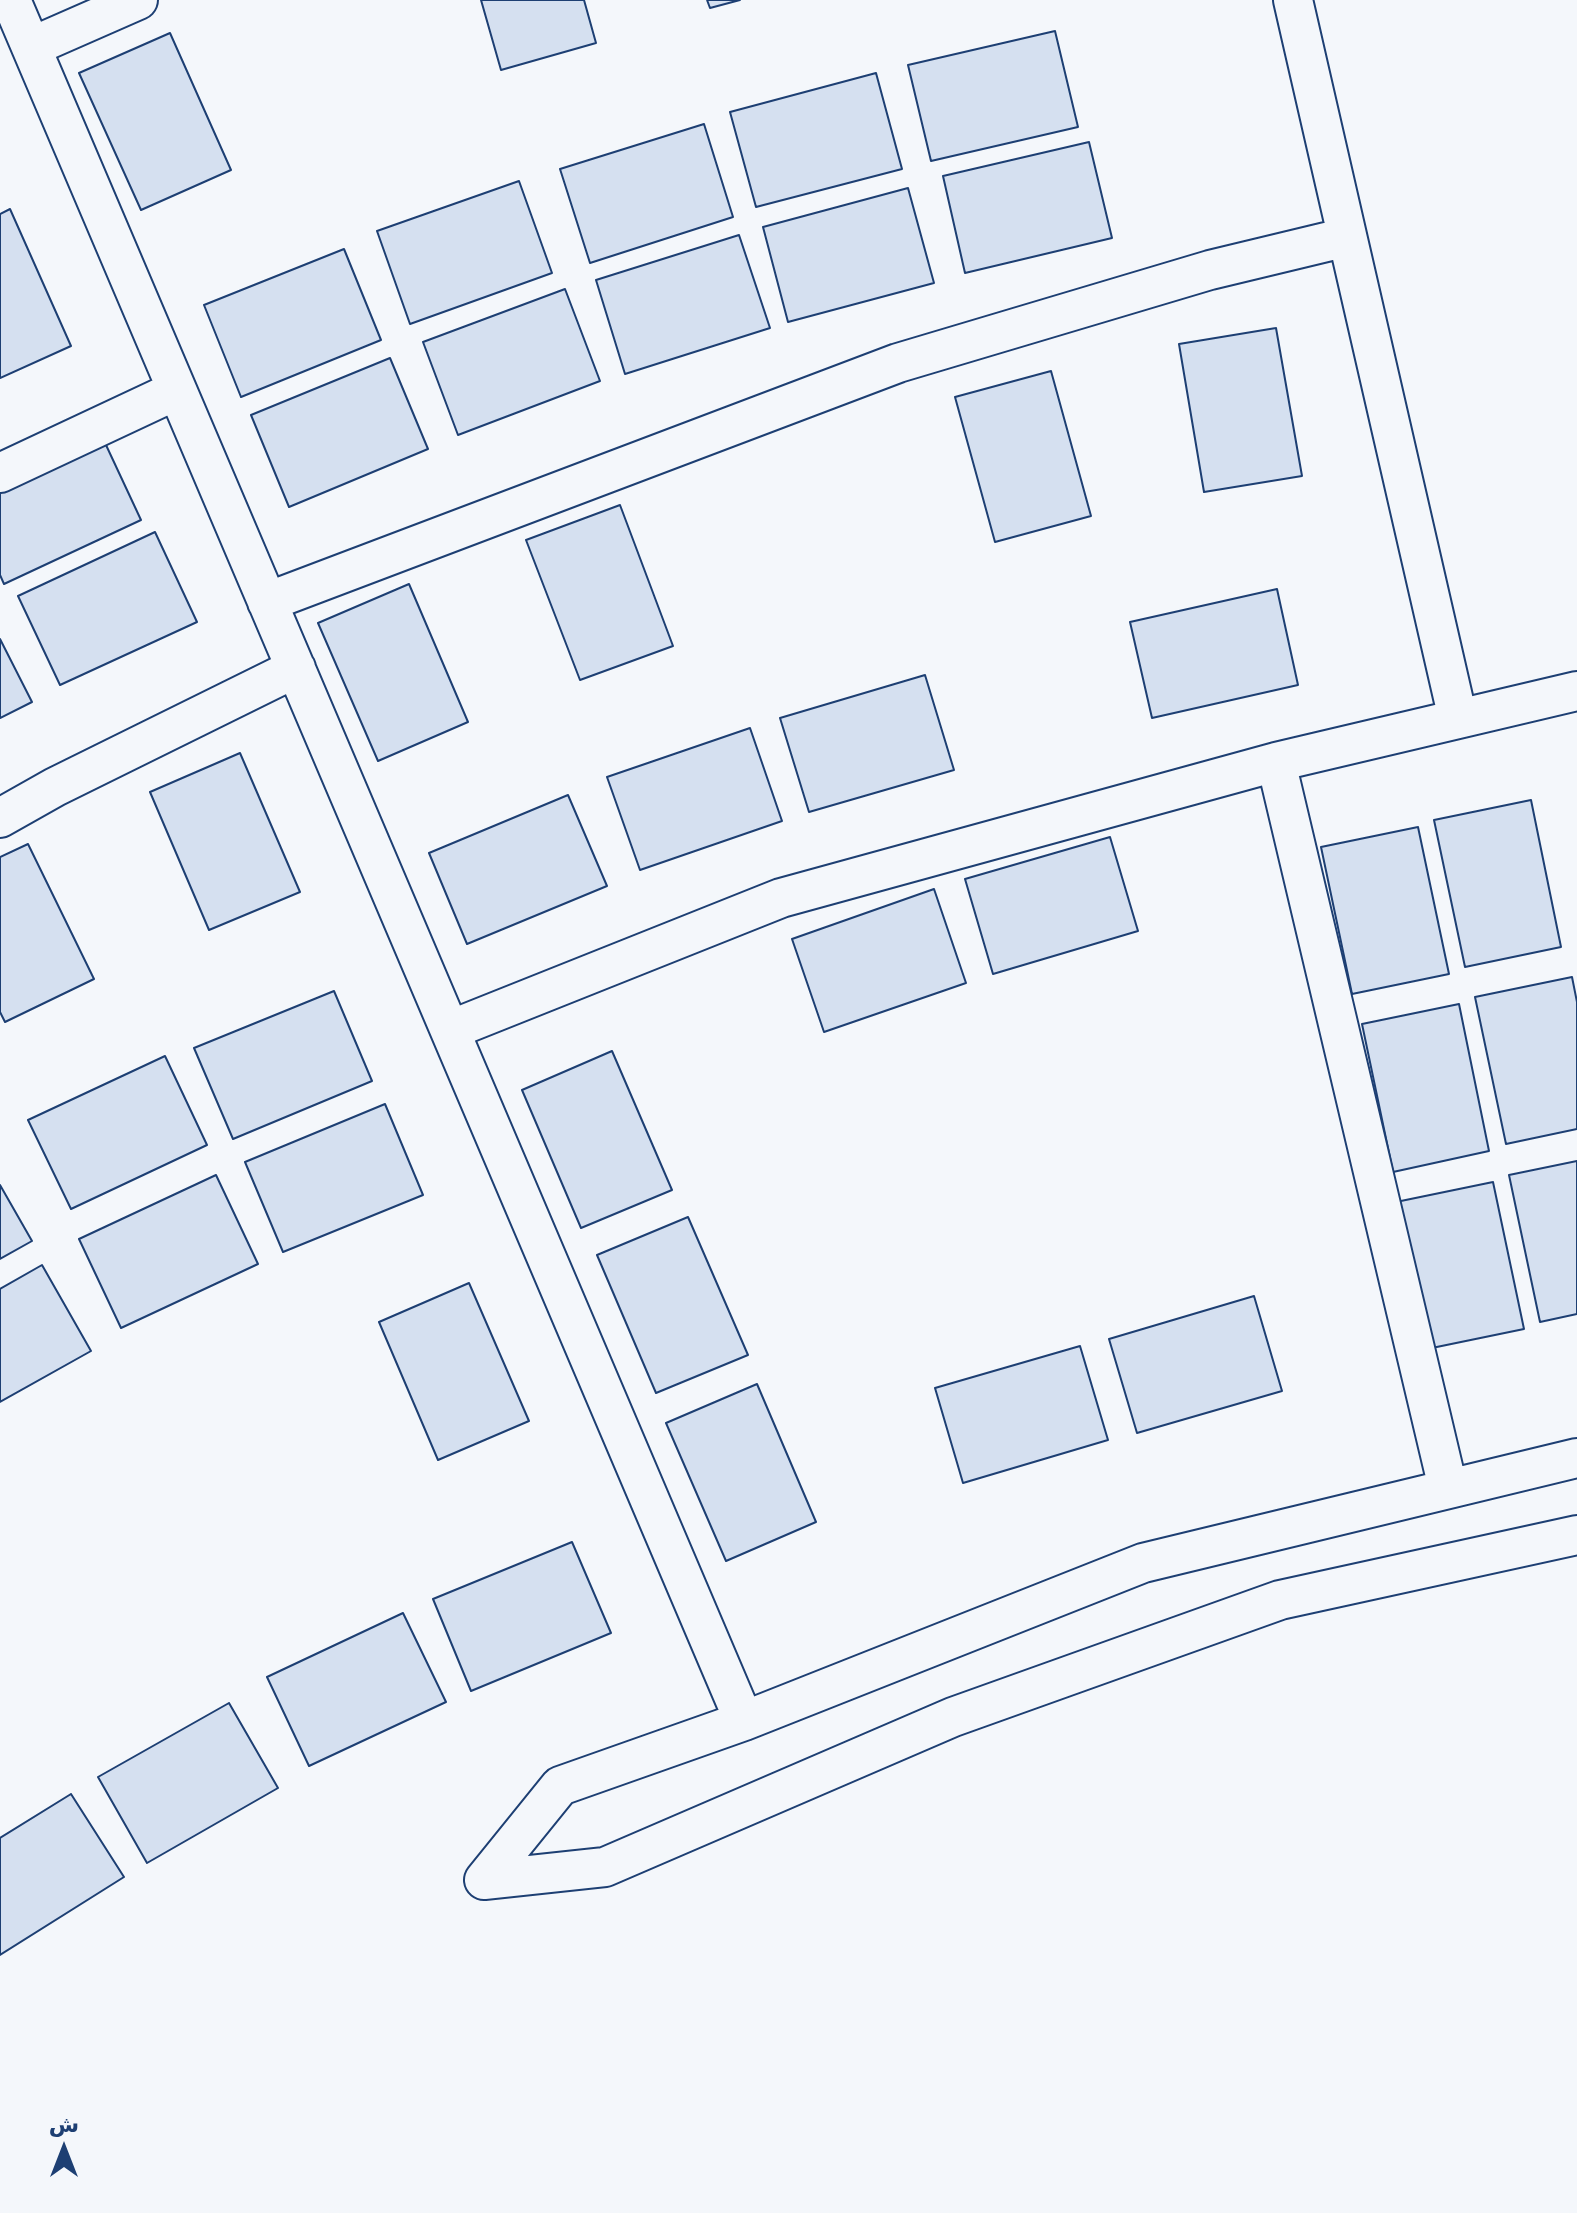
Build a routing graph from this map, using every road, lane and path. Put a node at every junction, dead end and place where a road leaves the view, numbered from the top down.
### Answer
1 (11, 0) edge
2 (138, 0) edge
3 (1293, 0) edge
4 (31, 47) junction
5 (1347, 237) junction
6 (177, 390) junction
7 (0, 473) edge
8 (267, 602) junction
9 (296, 668) junction
10 (1577, 691) edge
11 (1458, 719) junction
12 (1276, 762) junction
13 (0, 818) edge
14 (450, 1030) junction
15 (1577, 1458) edge
16 (1448, 1488) junction
17 (1577, 1535) edge
18 (744, 1721) junction

1 - 4 street
2 - 4 street
3 - 5 street
4 - 6 street
5 - 8 street
5 - 11 street
6 - 7 street
6 - 8 street
8 - 9 street
9 - 13 street
9 - 14 street
10 - 11 street
11 - 12 street
12 - 14 street
12 - 16 street
14 - 18 street
15 - 16 street
16 - 18 street
17 - 18 street

